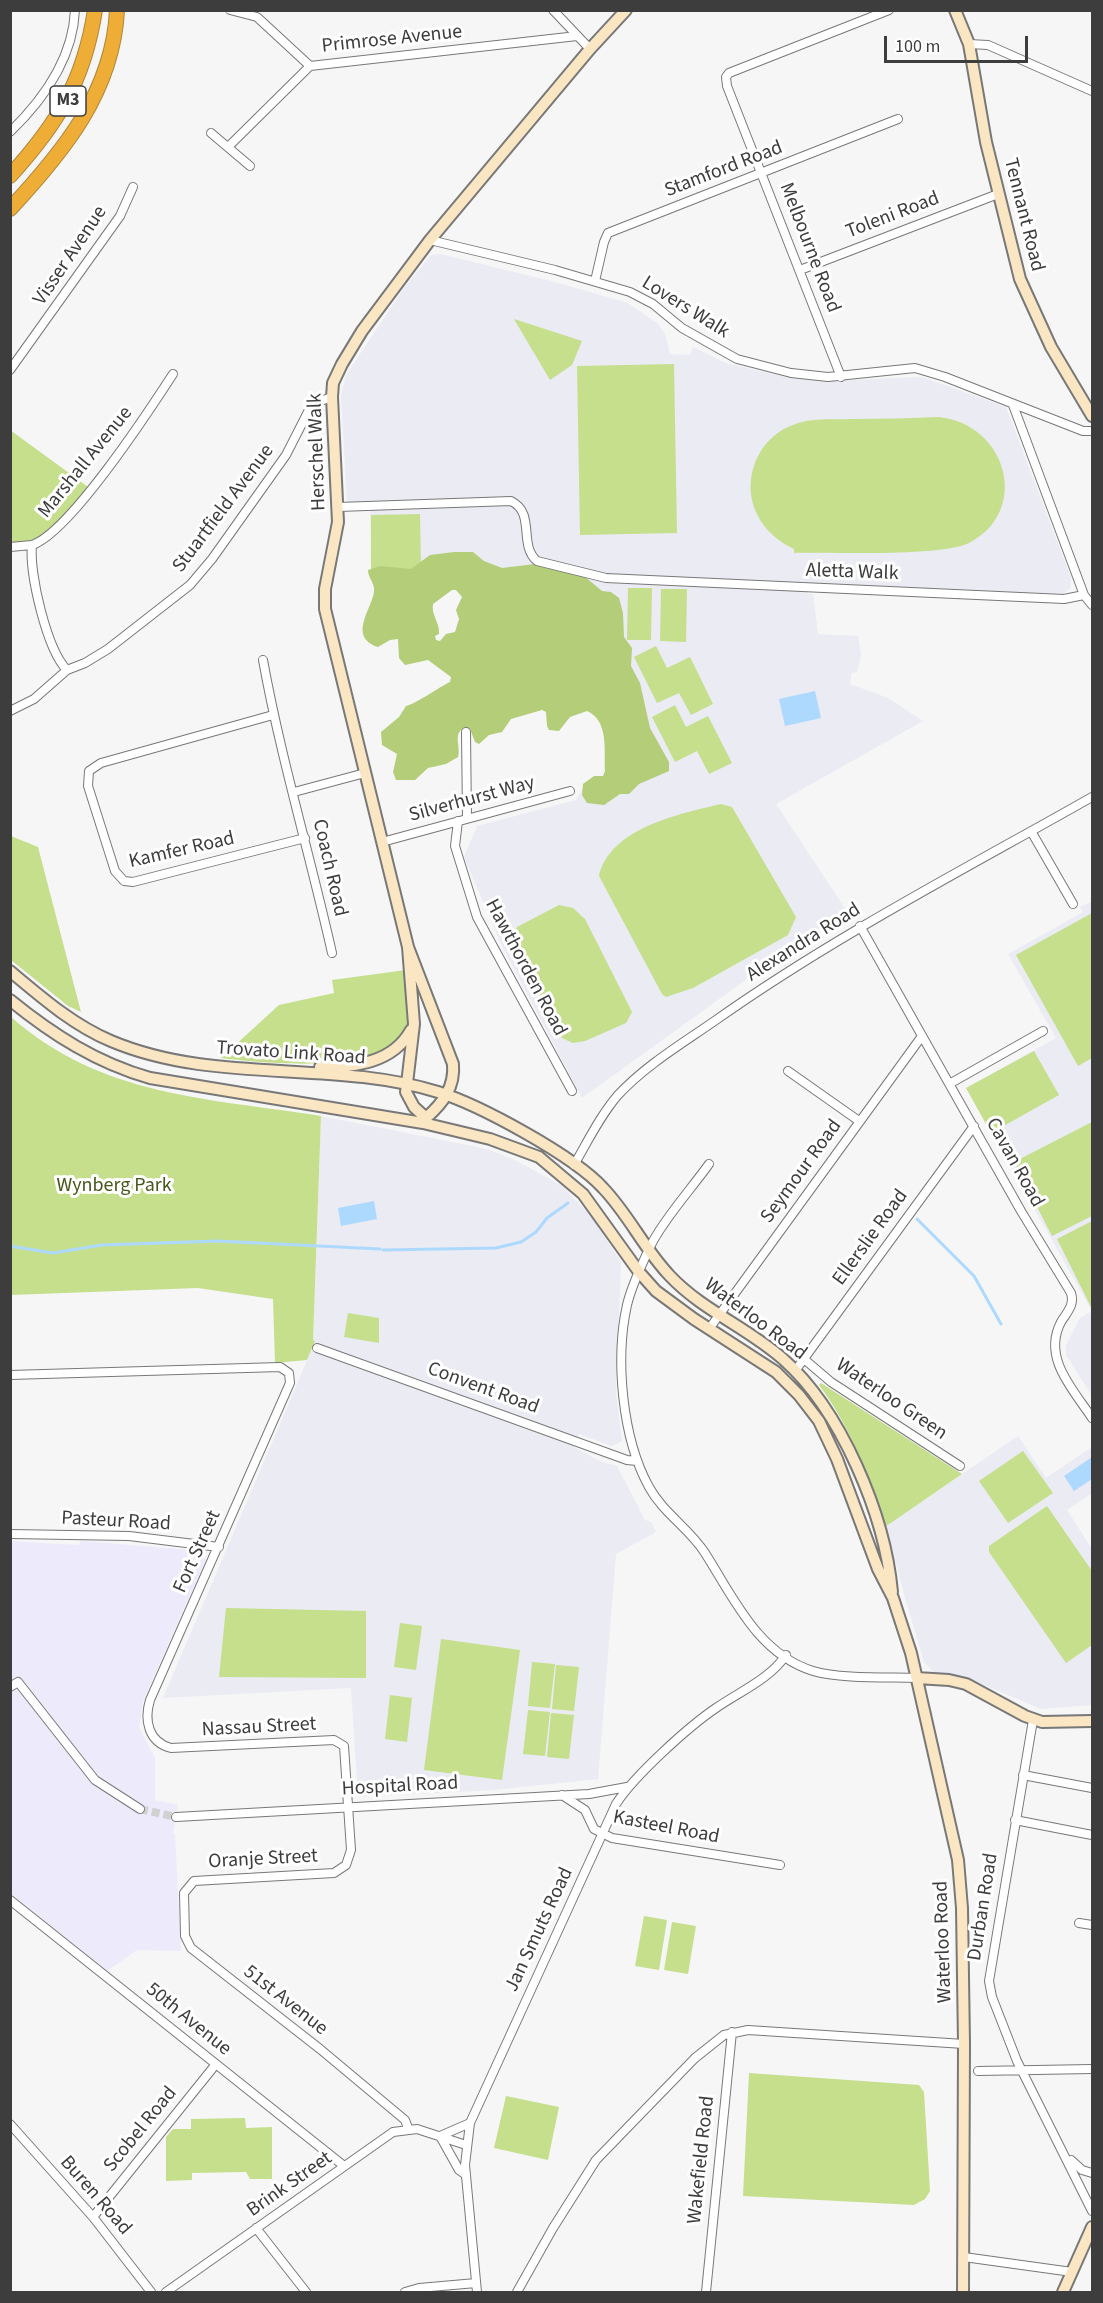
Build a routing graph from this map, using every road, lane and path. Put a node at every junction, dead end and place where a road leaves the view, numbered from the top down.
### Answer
1 (75, 10) edge
2 (95, 10) edge
3 (117, 10) edge
4 (230, 10) edge
5 (251, 10) edge
6 (552, 10) edge
7 (626, 10) edge
8 (889, 10) edge
9 (955, 10) edge
10 (257, 17) junction
11 (577, 36) junction
12 (969, 44) junction
13 (590, 49) junction
14 (310, 66) junction
15 (1092, 91) edge
16 (898, 119) dead end
17 (10, 132) edge
18 (211, 133) dead end
19 (228, 147) junction
20 (250, 166) dead end
21 (763, 173) junction
22 (10, 176) edge
23 (133, 187) dead end
24 (998, 194) junction
25 (10, 209) edge
26 (430, 240) junction
27 (800, 270) junction
28 (595, 281) junction
29 (10, 370) edge
30 (173, 374) dead end
31 (841, 377) junction
32 (332, 397) junction
33 (1013, 405) junction
34 (1092, 416) edge
35 (1092, 431) edge
36 (338, 507) junction
37 (32, 545) junction
38 (10, 547) edge
39 (1084, 595) junction
40 (1092, 605) edge
41 (263, 660) dead end
42 (67, 670) junction
43 (10, 711) edge
44 (273, 715) junction
45 (466, 732) dead end
46 (365, 773) junction
47 (570, 791) dead end
48 (294, 792) junction
49 (1092, 798) edge
50 (467, 818) junction
51 (458, 821) junction
52 (1031, 831) junction
53 (305, 838) junction
54 (382, 842) junction
55 (1072, 904) dead end
56 (860, 926) junction
57 (408, 947) junction
58 (332, 953) dead end
59 (10, 971) edge
60 (10, 1000) edge
61 (414, 1024) junction
62 (1044, 1031) dead end
63 (922, 1036) junction
64 (788, 1071) dead end
65 (285, 1072) junction
66 (951, 1083) junction
67 (406, 1084) junction
68 (572, 1090) dead end
69 (446, 1095) junction
70 (371, 1115) junction
71 (426, 1118) junction
72 (859, 1121) junction
73 (974, 1126) junction
74 (509, 1145) junction
75 (574, 1164) junction
76 (709, 1164) dead end
77 (566, 1178) joint
78 (649, 1251) junction
79 (639, 1272) junction
80 (720, 1314) junction
81 (709, 1329) junction
82 (317, 1348) dead end
83 (804, 1359) junction
84 (795, 1371) junction
85 (10, 1375) edge
86 (1092, 1418) edge
87 (637, 1461) junction
88 (960, 1466) dead end
89 (10, 1534) edge
90 (219, 1547) junction
91 (893, 1598) junction
92 (786, 1655) junction
93 (917, 1678) junction
94 (10, 1688) edge
95 (1033, 1720) junction
96 (1092, 1721) edge
97 (152, 1736) joint
98 (1023, 1775) junction
99 (627, 1787) junction
100 (1092, 1788) edge
101 (561, 1794) junction
102 (349, 1807) junction
103 (140, 1809) tunnel mouth
104 (176, 1817) tunnel mouth
105 (1015, 1820) junction
106 (602, 1833) junction
107 (1092, 1835) edge
108 (780, 1865) dead end
109 (192, 1882) joint
110 (10, 1900) edge
111 (1079, 1923) dead end
112 (1092, 1925) edge
113 (732, 2032) junction
114 (964, 2044) junction
115 (216, 2064) junction
116 (1092, 2069) edge
117 (1022, 2070) junction
118 (978, 2071) dead end
119 (470, 2123) junction
120 (10, 2124) edge
121 (408, 2128) junction
122 (440, 2136) junction
123 (466, 2145) junction
124 (1067, 2157) junction
125 (344, 2166) junction
126 (1082, 2170) junction
127 (1092, 2173) edge
128 (466, 2175) junction
129 (1076, 2177) junction
130 (1092, 2211) edge
131 (93, 2217) junction
132 (1092, 2227) edge
133 (256, 2229) junction
134 (964, 2257) junction
135 (1072, 2272) junction
136 (476, 2283) junction
137 (464, 2284) junction
138 (151, 2292) edge
139 (166, 2292) edge
140 (306, 2292) edge
141 (405, 2292) edge
142 (461, 2292) edge
143 (477, 2292) edge
144 (517, 2292) edge
145 (706, 2292) edge
146 (963, 2292) edge
147 (1063, 2292) edge

1 - 17 street
2 - 22 highway, M3
3 - 25 highway, M3
4 - 10 street, Primrose Avenue
5 - 10 street
6 - 11 street
7 - 13 main road, Herschel Walk
8 - 21 street, Melbourne Road
9 - 12 main road, Tennant Road
10 - 14 street, Primrose Avenue
11 - 13 street
11 - 14 street, Primrose Avenue
12 - 15 street
12 - 24 main road, Tennant Road
13 - 26 main road, Herschel Walk
14 - 19 street
16 - 21 street, Stamford Road
18 - 19 street
19 - 20 street
21 - 27 street, Melbourne Road
21 - 28 street, Stamford Road
23 - 29 street, Visser Avenue
24 - 27 street, Toleni Road
24 - 34 main road, Tennant Road
26 - 28 street, Lovers Walk
26 - 32 main road, Herschel Walk
27 - 31 street, Melbourne Road
28 - 31 street, Lovers Walk
30 - 37 street, Marshall Avenue
31 - 33 street, Lovers Walk
32 - 36 main road, Herschel Walk
32 - 42 street, Stuartfield Avenue
33 - 35 street, Lovers Walk
33 - 39 street
36 - 39 street, Aletta Walk
36 - 46 main road, Herschel Walk
37 - 38 street
37 - 42 street
39 - 40 street
41 - 44 street, Coach Road
42 - 43 street, Stuartfield Avenue
44 - 48 street, Coach Road
44 - 53 street, Kamfer Road
45 - 50 street
46 - 48 street
46 - 54 main road, Herschel Walk
47 - 50 street, Silverhurst Way
48 - 53 street, Coach Road
49 - 52 street, Alexandra Road
50 - 51 street, Silverhurst Way
51 - 54 street, Silverhurst Way
51 - 68 street, Hawthorden Road
52 - 55 street
52 - 56 street, Alexandra Road
53 - 58 street, Coach Road
54 - 57 main road, Herschel Walk
56 - 63 street, Cavan Road
56 - 75 street, Alexandra Road
57 - 61 main road, Herschel Walk
57 - 69 main road, Herschel Walk
59 - 65 main road, Trovato Link Road
60 - 70 main road, Trovato Link Road
61 - 65 main road
61 - 67 main road, Herschel Walk
62 - 66 street
63 - 66 street, Cavan Road
63 - 72 street, Seymour Road
64 - 72 street
65 - 67 main road, Trovato Link Road
66 - 73 street, Cavan Road
67 - 69 main road, Trovato Link Road
67 - 71 main road
69 - 71 main road
69 - 75 main road, Trovato Link Road
70 - 71 main road
70 - 74 main road, Trovato Link Road
71 - 74 main road
72 - 80 street, Seymour Road
73 - 83 street, Ellerslie Road
73 - 86 street, Cavan Road
74 - 77 main road, Trovato Link Road
75 - 78 main road, Waterloo Road
76 - 78 street
77 - 79 main road, Waterloo Road
78 - 79 street
78 - 80 main road, Waterloo Road
79 - 81 main road, Waterloo Road
79 - 87 street
80 - 81 street, Seymour Road
80 - 84 main road, Waterloo Road
81 - 91 main road, Waterloo Road
82 - 87 street, Convent Road
83 - 84 street, Ellerslie Road
83 - 88 street, Waterloo Green
84 - 91 main road, Waterloo Road
85 - 90 street, Fort Street
87 - 92 street
89 - 90 street, Pasteur Road
90 - 97 street, Fort Street
91 - 93 main road, Waterloo Road
92 - 93 street
92 - 99 street, Jan Smuts Road
93 - 95 main road
93 - 114 main road, Waterloo Road
94 - 103 street
95 - 96 main road
95 - 98 street, Durban Road
97 - 102 street, Nassau Street
98 - 100 street
98 - 105 street, Durban Road
99 - 101 street, Hospital Road
99 - 106 street, Jan Smuts Road
101 - 102 street, Hospital Road
101 - 106 street, Kasteel Road
102 - 104 street, Hospital Road
102 - 109 street, Oranje Street
105 - 107 street
105 - 117 street, Durban Road
106 - 108 street, Kasteel Road
106 - 119 street, Jan Smuts Road
109 - 121 street, 51st Avenue
110 - 115 street, 50th Avenue
111 - 112 street
113 - 114 street
113 - 144 street
113 - 145 street, Wakefield Road
114 - 134 main road, Waterloo Road
115 - 125 street, 50th Avenue
115 - 131 street, Scobel Road
116 - 117 street
117 - 118 street
117 - 124 street, Durban Road
119 - 122 street
119 - 123 street, Jan Smuts Road
120 - 131 street, Buren Road
121 - 122 street
121 - 125 street, Brink Street
122 - 123 street
122 - 128 street
123 - 128 street, Jan Smuts Road
124 - 126 street, Durban Road
124 - 129 street, Durban Road
125 - 133 street, Brink Street
126 - 127 street, Durban Road
126 - 129 street
128 - 136 street, Jan Smuts Road
129 - 130 street, Durban Road
131 - 138 street, Buren Road
132 - 135 main road
133 - 139 street, Brink Street
133 - 140 street
134 - 135 street
134 - 146 main road, Waterloo Road
135 - 147 main road
136 - 137 street
136 - 143 street, Jan Smuts Road
137 - 141 street
137 - 142 street

